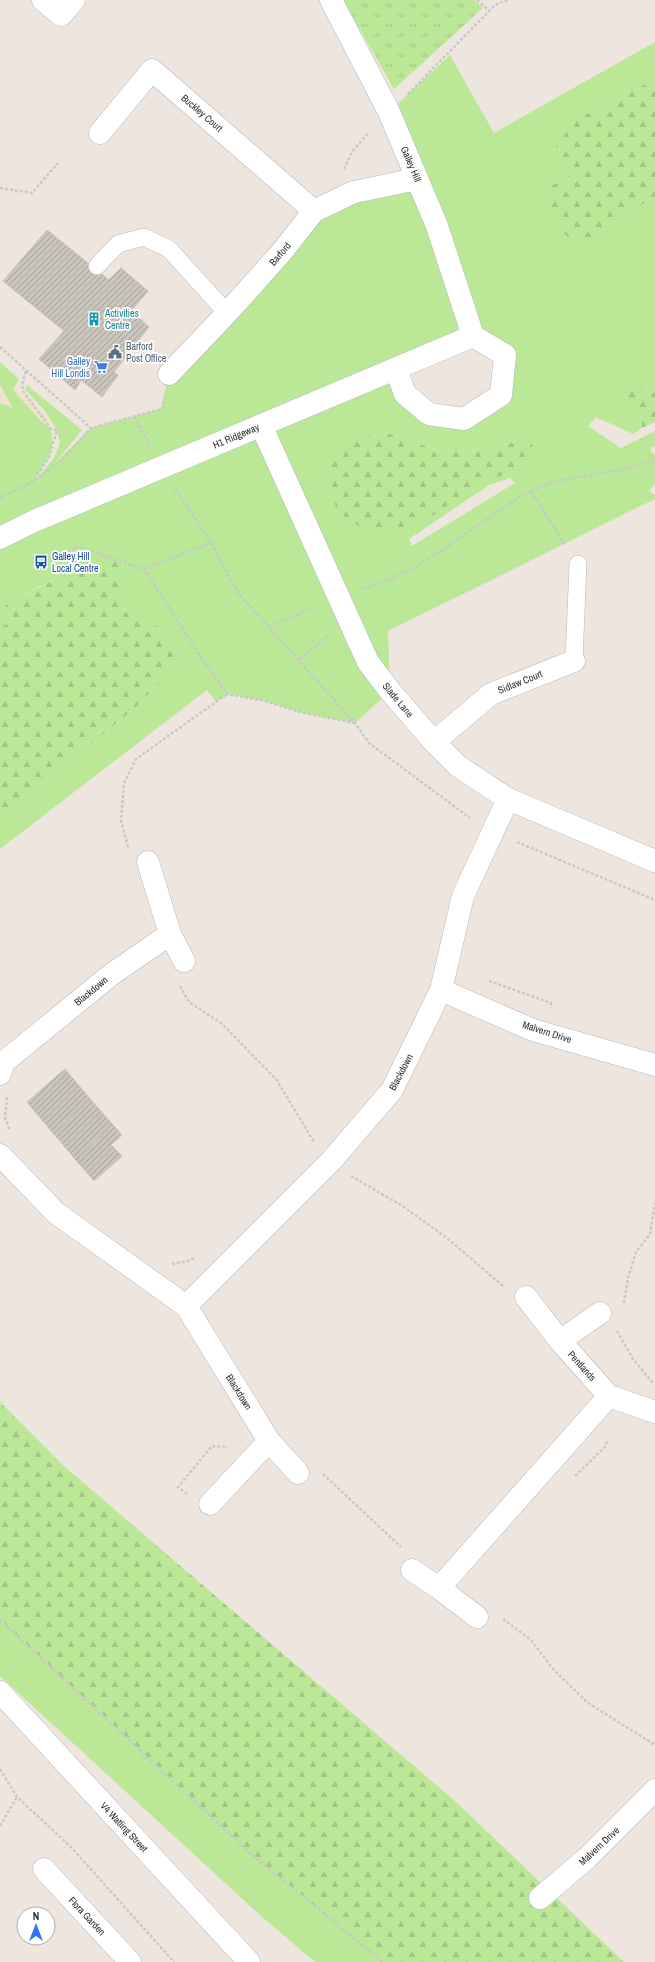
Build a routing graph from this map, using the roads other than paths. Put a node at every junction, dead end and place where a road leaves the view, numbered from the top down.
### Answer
1 (43, 0) edge
2 (74, 0) edge
3 (331, 0) edge
4 (100, 133) dead end
5 (417, 179) junction
6 (314, 211) junction
7 (97, 266) dead end
8 (227, 313) junction
9 (473, 336) junction
10 (396, 369) junction
11 (169, 374) dead end
12 (261, 425) junction
13 (0, 538) edge
14 (578, 564) road end
15 (574, 661) joint
16 (434, 742) junction
17 (508, 799) junction
18 (139, 858) road end
19 (655, 861) edge
20 (170, 934) junction
21 (184, 962) dead end
22 (442, 990) junction
23 (655, 1065) edge
24 (0, 1074) edge
25 (0, 1155) edge
26 (526, 1297) dead end
27 (186, 1306) junction
28 (606, 1319) road end
29 (560, 1341) junction
30 (609, 1396) junction
31 (655, 1412) edge
32 (269, 1441) junction
33 (298, 1473) road end
34 (210, 1504) road end
35 (412, 1570) dead end
36 (439, 1588) junction
37 (476, 1617) dead end
38 (0, 1692) edge
39 (655, 1790) edge
40 (44, 1869) dead end
41 (540, 1898) dead end
42 (130, 1962) edge
43 (249, 1962) edge

1 - 2 street
3 - 5 street, Galley Hill
4 - 6 street, Buckley Court
5 - 6 street, Barford
5 - 9 street, Galley Hill
6 - 8 street, Barford
7 - 8 lane
8 - 11 street, Barford
9 - 10 street, H1 Ridgeway
9 - 10 street
10 - 12 street, H1 Ridgeway
12 - 13 street, H1 Ridgeway, bridge
12 - 16 street, Slade Lane
14 - 15 lane
15 - 16 street, Sidlaw Court
16 - 17 street, Slade Lane
17 - 19 street, Slade Lane
17 - 22 street, Blackdown
18 - 20 street
20 - 21 street
20 - 24 street, Blackdown
22 - 23 street, Malvern Drive
22 - 27 street, Blackdown
25 - 27 street, Blackdown
26 - 29 street, Pentlands
27 - 32 street, Blackdown
28 - 29 street
29 - 30 street, Pentlands
30 - 31 street, Pentlands
30 - 36 street
32 - 33 street, Blackdown
32 - 34 street
35 - 36 street
36 - 37 street
38 - 43 street, V4 Watling Street
39 - 41 street, Malvern Drive
40 - 42 street, Flora Garden

